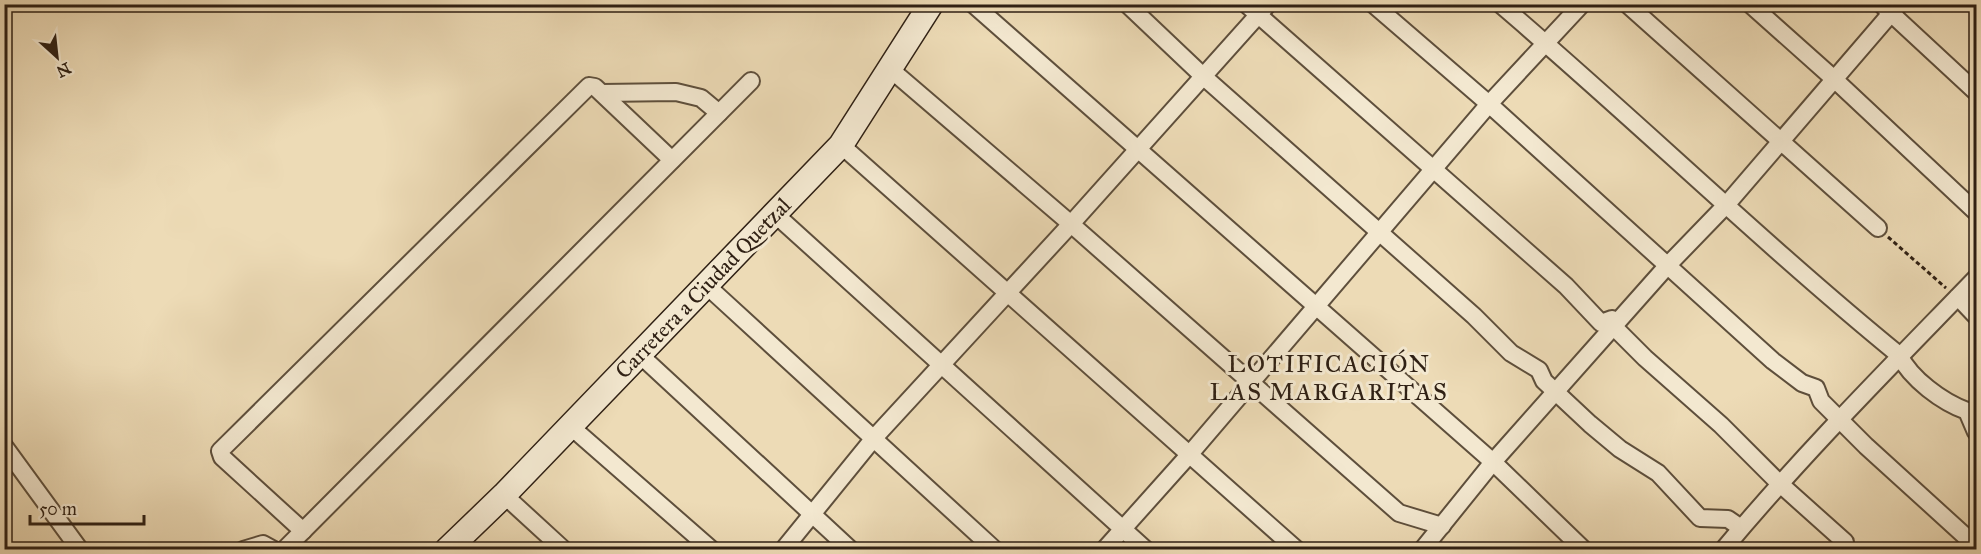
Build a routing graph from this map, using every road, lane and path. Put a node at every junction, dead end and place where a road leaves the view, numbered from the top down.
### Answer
1 (931, 4) edge
2 (973, 4) edge
3 (1127, 4) edge
4 (1373, 4) edge
5 (1500, 4) edge
6 (1582, 4) edge
7 (1627, 4) edge
8 (1750, 4) edge
9 (1258, 8) edge
10 (1890, 8) edge
11 (1545, 44) junction
12 (889, 69) junction
13 (1204, 78) junction
14 (1833, 78) junction
15 (751, 81) dead end
16 (1977, 92) edge
17 (602, 93) junction
18 (1489, 104) junction
19 (720, 113) junction
20 (1779, 140) junction
21 (841, 145) junction
22 (1137, 149) junction
23 (672, 160) junction
24 (1433, 169) junction
25 (1727, 204) junction
26 (1977, 212) edge
27 (776, 215) junction
28 (1071, 224) junction
29 (1878, 228) joint
30 (1379, 232) junction
31 (1668, 265) junction
32 (1977, 278) edge
33 (706, 285) junction
34 (1007, 293) junction
35 (1958, 297) junction
36 (1315, 305) junction
37 (1977, 316) edge
38 (1615, 328) junction
39 (639, 354) junction
40 (1899, 355) junction
41 (942, 364) junction
42 (1249, 382) junction
43 (1557, 391) junction
44 (1840, 418) junction
45 (569, 425) junction
46 (1977, 432) edge
47 (874, 438) junction
48 (4, 446) edge
49 (1189, 455) junction
50 (1493, 462) junction
51 (1779, 483) junction
52 (504, 495) junction
53 (812, 515) junction
54 (1442, 526) junction
55 (1741, 528) junction
56 (1122, 529) junction
57 (303, 531) junction
58 (1431, 546) edge
59 (1977, 546) edge
60 (80, 549) edge
61 (243, 549) edge
62 (274, 549) edge
63 (284, 549) edge
64 (447, 549) edge
65 (564, 549) edge
66 (712, 549) edge
67 (783, 549) edge
68 (852, 549) edge
69 (995, 549) edge
70 (1104, 549) edge
71 (1146, 549) edge
72 (1297, 549) edge
73 (1584, 549) edge
74 (1723, 549) edge
75 (1836, 549) edge

1 - 12 main road, Carretera a Ciudad Quetzal
2 - 22 street
3 - 13 street
4 - 18 street
5 - 11 street
6 - 11 street
7 - 20 street
8 - 14 street
9 - 13 street
9 - 24 street
10 - 14 street
10 - 16 street
11 - 18 street
11 - 25 street
12 - 21 main road, Carretera a Ciudad Quetzal
12 - 28 street
13 - 22 street
13 - 30 street
14 - 20 street
14 - 26 street
15 - 19 street
17 - 19 street
17 - 23 street
17 - 57 street
18 - 24 street
18 - 31 street
19 - 23 street
20 - 25 street
20 - 29 street
21 - 27 main road, Carretera a Ciudad Quetzal
21 - 34 street
22 - 28 street
22 - 36 street
23 - 57 street
24 - 30 street
24 - 38 street
25 - 31 street
25 - 40 street
27 - 33 main road, Carretera a Ciudad Quetzal
27 - 41 street
28 - 34 street
28 - 42 street
29 - 35 path
30 - 36 street
30 - 43 street
31 - 38 street
31 - 44 street
32 - 35 street
33 - 39 main road, Carretera a Ciudad Quetzal
33 - 47 street
34 - 41 street
34 - 49 street
35 - 37 street
35 - 40 street
36 - 42 street
36 - 50 street
38 - 43 street
38 - 51 street
39 - 45 main road, Carretera a Ciudad Quetzal
39 - 53 street
40 - 44 street
40 - 46 street
41 - 47 street
41 - 56 street
42 - 49 street
42 - 54 street
43 - 50 street
43 - 55 street
44 - 51 street
44 - 59 street
45 - 52 main road, Carretera a Ciudad Quetzal
45 - 66 street
47 - 53 street
47 - 69 street
48 - 60 street
49 - 56 street
49 - 72 street
50 - 54 street
50 - 73 street
51 - 55 street
51 - 75 street
52 - 64 main road, Carretera a Ciudad Quetzal
52 - 65 street
53 - 67 street
53 - 68 street
54 - 58 street
55 - 74 street
56 - 70 street
56 - 71 street
57 - 63 street
61 - 62 street

